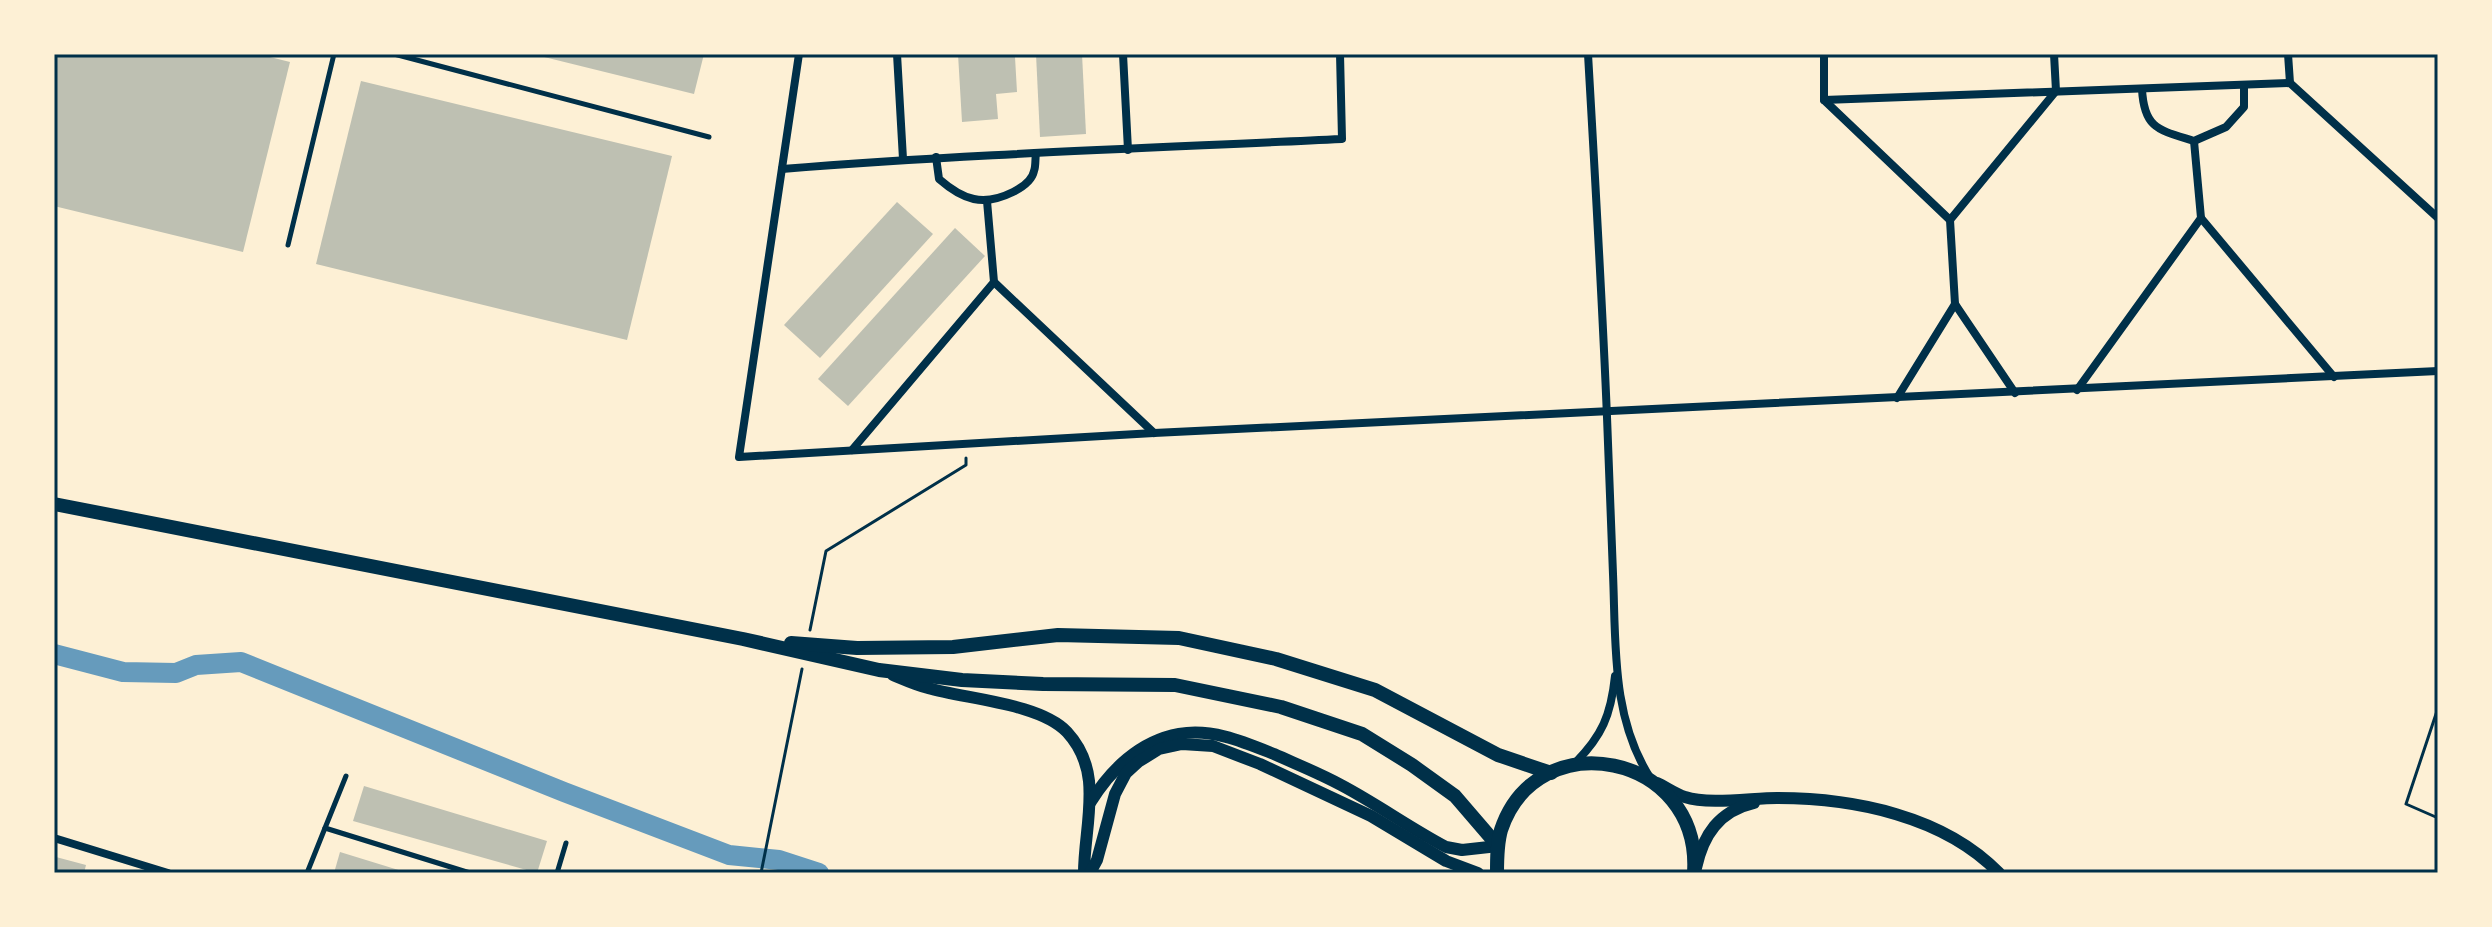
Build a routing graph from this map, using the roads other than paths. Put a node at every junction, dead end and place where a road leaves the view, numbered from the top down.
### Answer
1 (334, 54) edge
2 (394, 54) edge
3 (799, 54) edge
4 (897, 54) edge
5 (1123, 54) edge
6 (1340, 54) edge
7 (1588, 54) edge
8 (1824, 54) edge
9 (2054, 54) edge
10 (2288, 54) edge
11 (2290, 83) junction
12 (2244, 85) junction
13 (2142, 89) junction
14 (2056, 91) junction
15 (1824, 100) junction
16 (709, 137) dead end
17 (2194, 141) junction
18 (1128, 150) junction
19 (1036, 153) junction
20 (936, 157) junction
21 (903, 159) junction
22 (782, 169) junction
23 (987, 201) junction
24 (2201, 218) junction
25 (2438, 218) edge
26 (1950, 220) junction
27 (288, 245) dead end
28 (994, 282) junction
29 (1955, 304) junction
30 (2438, 371) edge
31 (2334, 377) junction
32 (2077, 390) junction
33 (2015, 393) junction
34 (1897, 398) junction
35 (1607, 413) junction
36 (1154, 433) junction
37 (852, 450) junction
38 (54, 504) edge
39 (743, 639) junction
40 (1617, 660) junction
41 (879, 670) junction
42 (1574, 765) junction
43 (1551, 773) junction
44 (346, 776) dead end
45 (1651, 779) junction
46 (1776, 798) junction
47 (1090, 803) junction
48 (325, 828) junction
49 (54, 838) edge
50 (566, 843) dead end
51 (1498, 846) junction
52 (168, 873) edge
53 (307, 873) edge
54 (470, 873) edge
55 (557, 873) edge
56 (1084, 873) edge
57 (1090, 873) edge
58 (1478, 873) edge
59 (1497, 873) edge
60 (1694, 873) edge
61 (1999, 873) edge

1 - 27 lane
2 - 16 lane
3 - 22 street
4 - 21 street
5 - 18 street
6 - 18 street
7 - 35 street
8 - 15 street
9 - 14 street
10 - 11 street
11 - 12 street
11 - 25 street
12 - 13 street
12 - 17 street
13 - 14 street
13 - 17 street
14 - 15 street
14 - 26 street
15 - 26 street
17 - 24 street
18 - 19 street
19 - 20 street
19 - 23 street
20 - 21 street
20 - 23 street
21 - 22 street
22 - 37 street
23 - 28 street
24 - 31 street
24 - 32 street
26 - 29 street
28 - 36 street
28 - 37 street
29 - 33 street
29 - 34 street
30 - 31 street
31 - 32 street
32 - 33 street
33 - 34 street
34 - 35 street
35 - 36 street
35 - 40 street
36 - 37 street
38 - 39 main road
39 - 41 main road
39 - 43 main road
40 - 42 street
40 - 45 street
41 - 47 street
41 - 51 main road
42 - 43 main road
42 - 45 main road
43 - 51 main road
44 - 48 lane
45 - 46 street
45 - 60 main road
46 - 60 street
46 - 61 street
47 - 51 street
47 - 56 street
48 - 53 lane
48 - 54 lane
49 - 52 street
50 - 55 lane
51 - 59 main road
57 - 58 street

